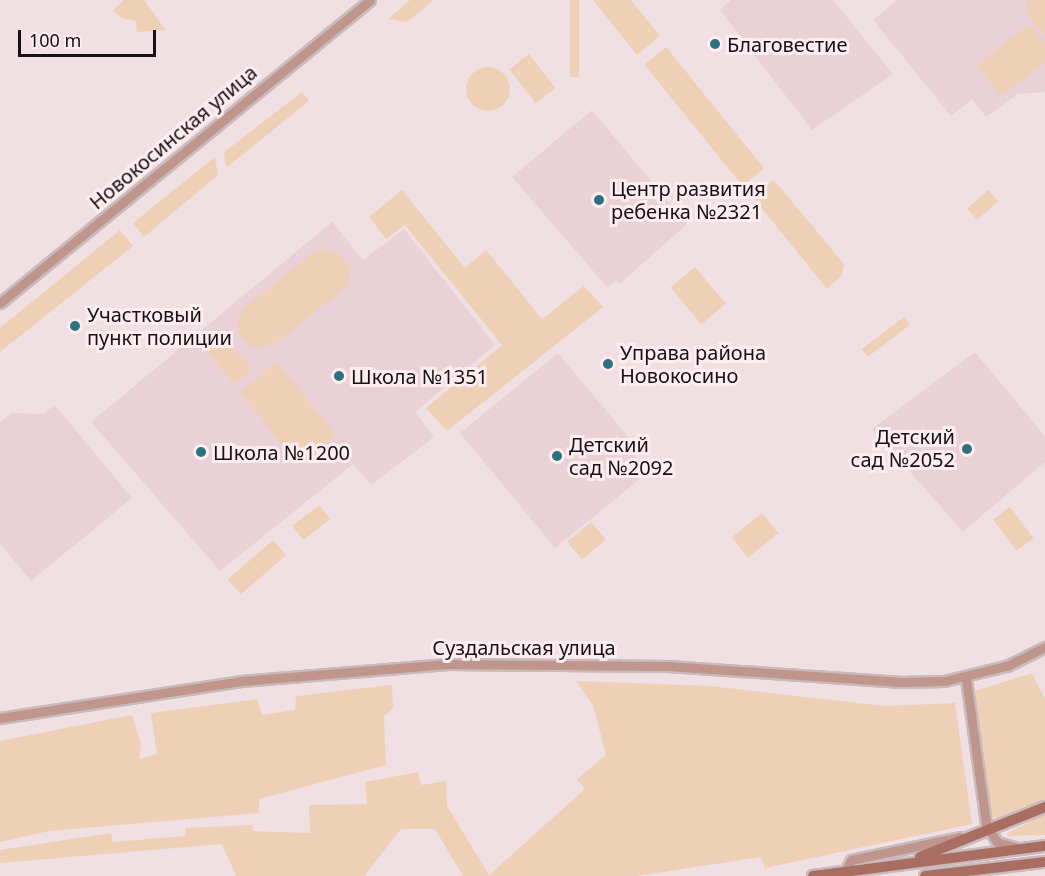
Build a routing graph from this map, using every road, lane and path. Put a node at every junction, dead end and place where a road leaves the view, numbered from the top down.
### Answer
1 (370, 0) edge
2 (0, 303) edge
3 (1045, 647) edge
4 (966, 679) junction
5 (0, 718) edge
6 (1045, 807) edge
7 (989, 831) junction
8 (1045, 846) edge
9 (1018, 848) junction
10 (1045, 862) edge
11 (893, 865) junction
12 (844, 874) edge
13 (813, 876) edge
14 (925, 876) edge

1 - 2 street, Новокосинская улица
3 - 4 street, Суздальская улица
4 - 5 street, Суздальская улица
4 - 7 street
6 - 7 main road
7 - 9 street
7 - 11 main road
7 - 12 street
8 - 9 main road
9 - 11 main road
10 - 14 main road
11 - 12 main road
12 - 13 main road

